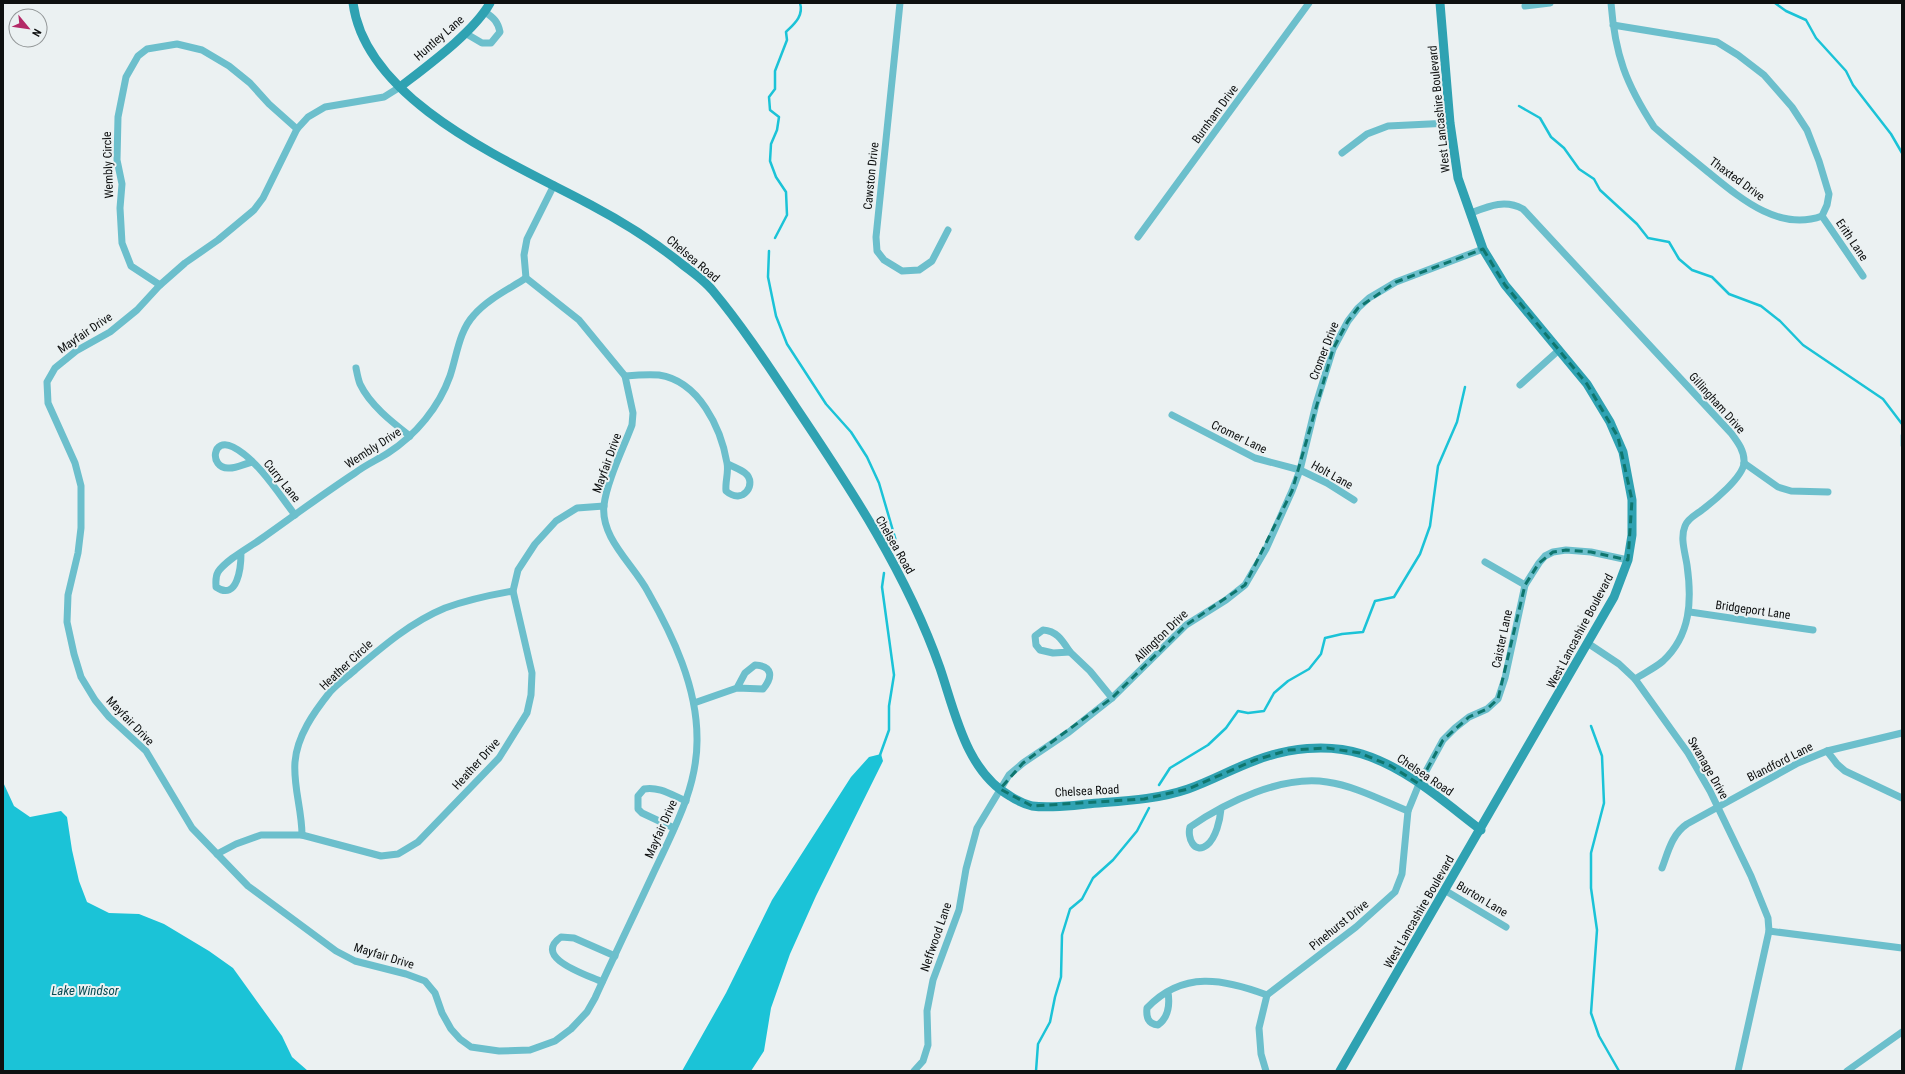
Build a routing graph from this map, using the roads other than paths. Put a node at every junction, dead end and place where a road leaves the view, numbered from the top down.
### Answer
1 (352, 3) edge
2 (490, 3) edge
3 (900, 3) edge
4 (1309, 3) edge
5 (1440, 3) edge
6 (1550, 3) edge
7 (1611, 3) edge
8 (1525, 6) dead end
9 (485, 12) junction
10 (1613, 25) junction
11 (465, 33) junction
12 (400, 87) junction
13 (1450, 122) junction
14 (297, 128) junction
15 (1342, 153) dead end
16 (554, 185) junction
17 (1471, 213) junction
18 (1822, 216) junction
19 (948, 230) dead end
20 (1138, 237) dead end
21 (1483, 249) junction
22 (1863, 276) dead end
23 (526, 278) junction
24 (160, 285) junction
25 (1559, 350) junction
26 (356, 368) dead end
27 (625, 376) junction
28 (1520, 385) dead end
29 (1172, 415) dead end
30 (410, 436) junction
31 (252, 462) junction
32 (728, 464) junction
33 (1744, 464) junction
34 (1300, 470) junction
35 (1828, 492) dead end
36 (1354, 500) dead end
37 (604, 506) junction
38 (295, 515) junction
39 (241, 554) junction
40 (1628, 560) junction
41 (1485, 562) dead end
42 (1525, 585) junction
43 (513, 592) junction
44 (1690, 612) junction
45 (1813, 630) dead end
46 (1589, 644) junction
47 (1070, 652) junction
48 (1635, 679) junction
49 (738, 688) junction
50 (1112, 698) junction
51 (694, 703) junction
52 (1902, 733) edge
53 (1827, 751) junction
54 (1419, 784) junction
55 (1000, 789) junction
56 (1902, 798) edge
57 (686, 801) junction
58 (1718, 807) junction
59 (1221, 810) junction
60 (1408, 811) junction
61 (674, 828) junction
62 (1481, 830) junction
63 (302, 835) junction
64 (217, 854) junction
65 (1662, 868) dead end
66 (1446, 891) junction
67 (1506, 927) dead end
68 (1769, 931) junction
69 (1902, 948) edge
70 (614, 956) junction
71 (602, 982) junction
72 (1168, 992) dead end
73 (1267, 995) junction
74 (1902, 1032) edge
75 (914, 1071) edge
76 (1266, 1071) edge
77 (1340, 1071) edge
78 (1738, 1071) edge
79 (1847, 1071) edge

1 - 12 street, Chelsea Road
2 - 9 street, Huntley Lane
3 - 19 street, Cawston Drive
4 - 20 street, Burnham Drive
5 - 13 street, West Lancashire Boulevard
6 - 8 street
7 - 10 street, Thaxted Drive
9 - 11 street, Huntley Lane
9 - 11 street
10 - 18 street, Thaxted Drive
10 - 18 street
11 - 12 street, Huntley Lane
12 - 14 street, Mayfair Drive
12 - 16 street, Chelsea Road
13 - 15 street
13 - 17 street, West Lancashire Boulevard
14 - 24 street, Mayfair Drive
14 - 24 street, Wembly Circle
16 - 23 street
16 - 55 street, Chelsea Road
17 - 21 street, West Lancashire Boulevard
17 - 33 street, Gillingham Drive
18 - 22 street, Erith Lane
21 - 25 street, West Lancashire Boulevard
21 - 34 street, Cromer Drive
23 - 27 street, Mayfair Drive
23 - 30 street, Wembly Drive
24 - 64 street, Mayfair Drive
25 - 28 street
25 - 40 street, West Lancashire Boulevard
26 - 30 street
27 - 32 street
27 - 37 street, Mayfair Drive
29 - 34 street, Cromer Lane
30 - 38 street, Wembly Drive
31 - 31 street, Curry Lane
31 - 38 street, Curry Lane
32 - 32 street
33 - 35 street
33 - 44 street
34 - 36 street, Holt Lane
34 - 50 street, Allington Drive
37 - 43 street, Heather Drive
37 - 51 street, Mayfair Drive
38 - 39 street, Wembly Drive
39 - 39 street, Wembly Drive
40 - 42 street, Caister Lane
40 - 46 street, West Lancashire Boulevard
41 - 42 street
42 - 54 street, Caister Lane
43 - 63 street, Heather Circle
43 - 63 street, Heather Drive
44 - 45 street, Bridgeport Lane
44 - 48 street
46 - 48 street, Swanage Drive
46 - 62 street, West Lancashire Boulevard
47 - 47 street
47 - 50 street
48 - 58 street, Swanage Drive
49 - 49 street
49 - 51 street
50 - 55 street, Allington Drive
51 - 57 street, Mayfair Drive
52 - 53 street, Blandford Lane
53 - 56 street
53 - 58 street, Blandford Lane
54 - 55 street, Chelsea Road
54 - 60 street, Pinehurst Drive
54 - 62 street, Chelsea Road
55 - 75 street, Neffwood Lane
57 - 61 street, Mayfair Drive
57 - 61 street
58 - 65 street, Blandford Lane
58 - 68 street, Swanage Drive
59 - 59 street
59 - 60 street
60 - 73 street, Pinehurst Drive
61 - 70 street, Mayfair Drive
62 - 66 street, West Lancashire Boulevard
63 - 64 street, Heather Drive
64 - 71 street, Mayfair Drive
66 - 67 street, Burton Lane
66 - 77 street, West Lancashire Boulevard
68 - 69 street
68 - 78 street, Swanage Drive
70 - 71 street, Mayfair Drive
70 - 71 street
72 - 73 street
73 - 76 street
74 - 79 street

